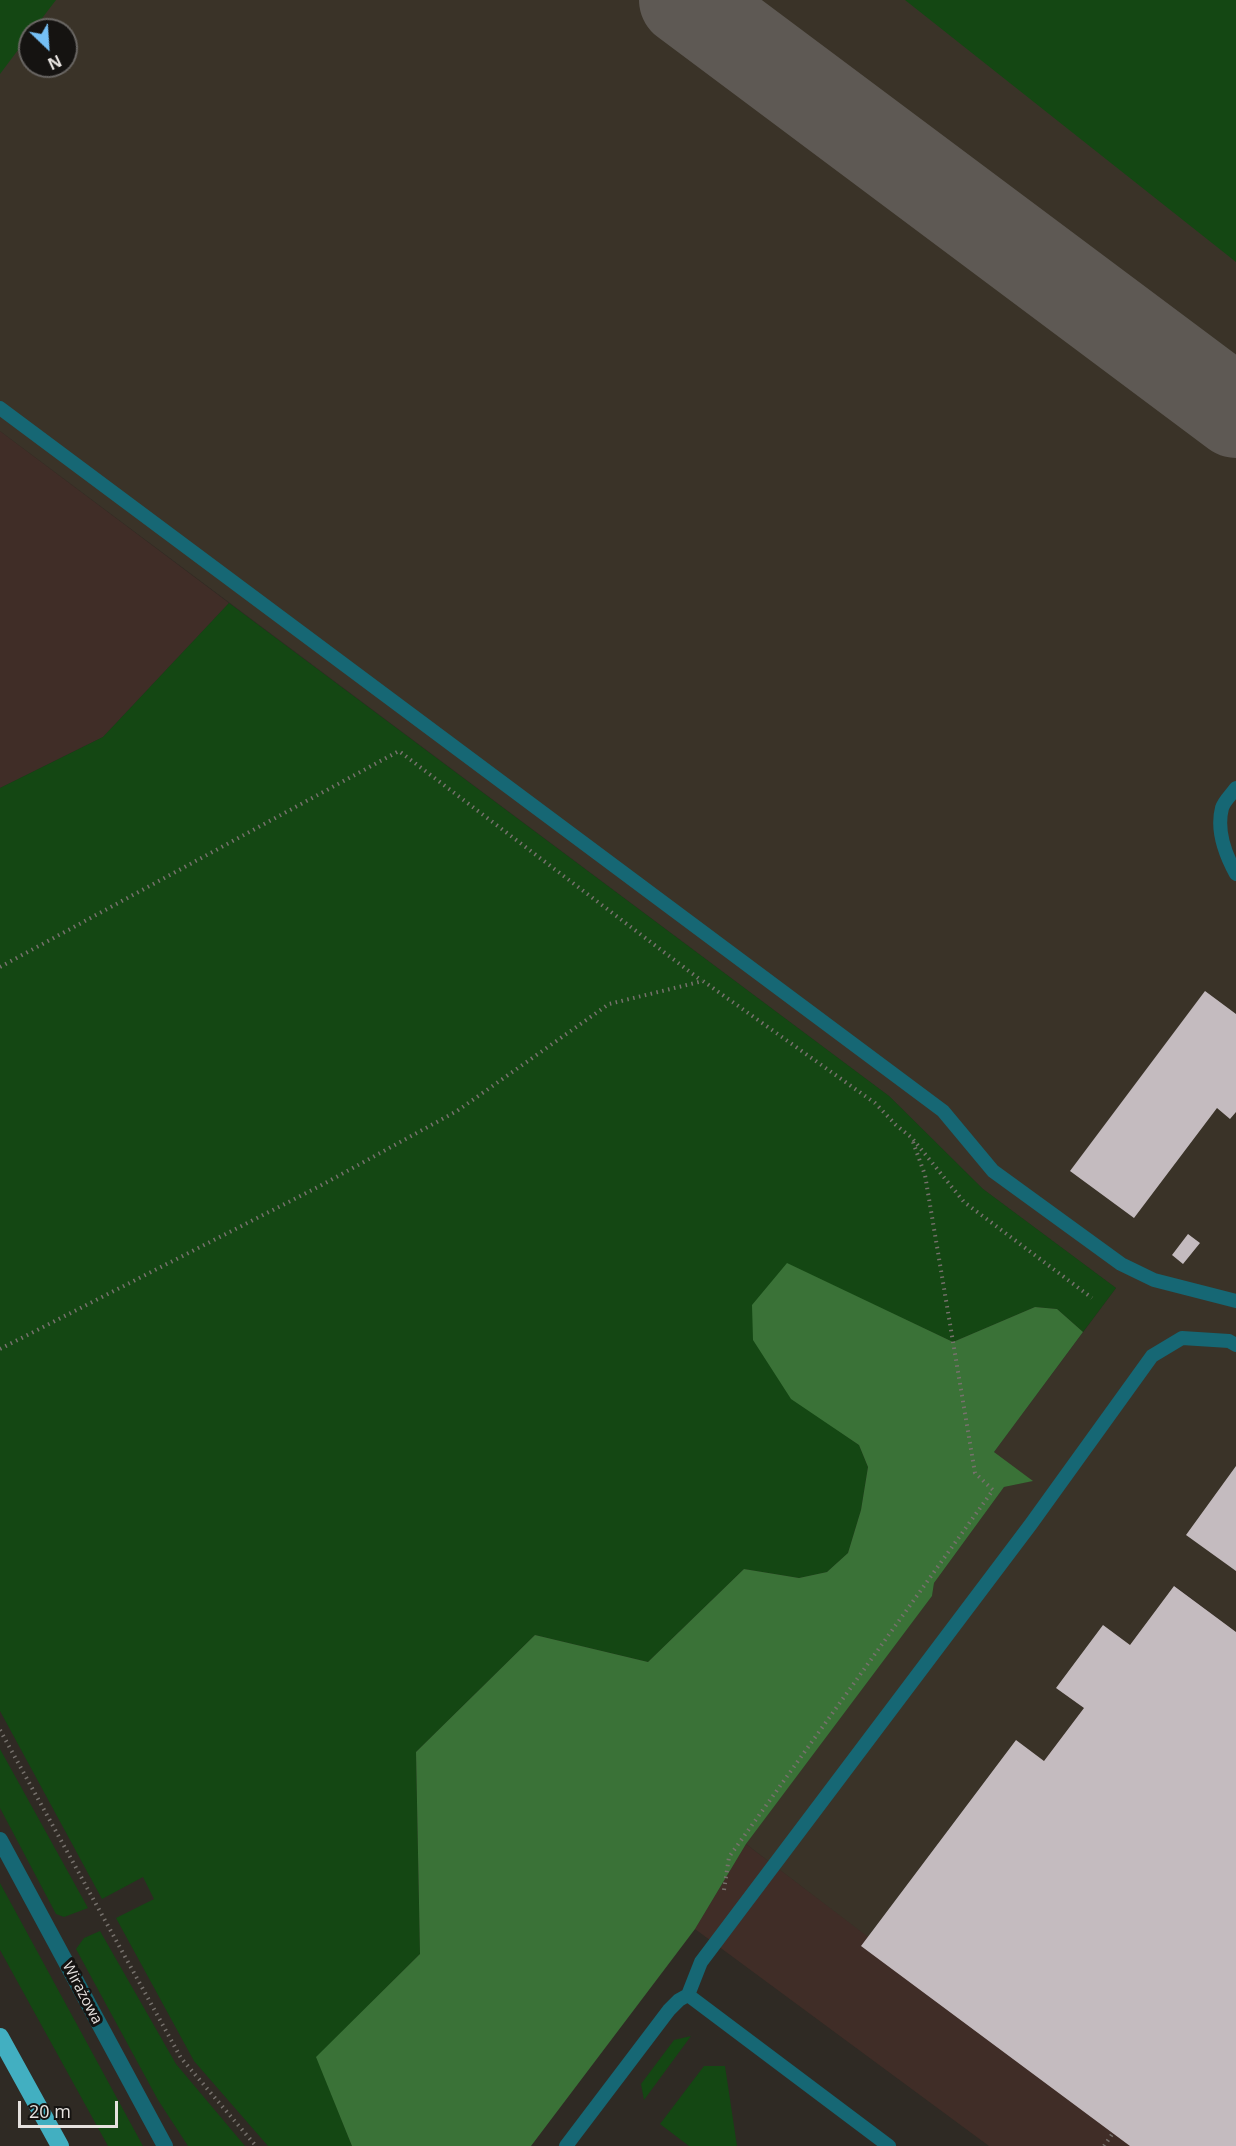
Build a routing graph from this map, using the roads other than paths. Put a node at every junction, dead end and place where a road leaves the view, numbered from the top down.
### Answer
1 (0, 408) edge
2 (1236, 788) edge
3 (1236, 874) edge
4 (1236, 1301) edge
5 (1236, 1345) edge
6 (0, 1840) edge
7 (688, 1995) junction
8 (0, 2037) edge
9 (60, 2146) edge
10 (165, 2146) edge
11 (566, 2146) edge
12 (888, 2146) edge

1 - 4 lane
2 - 3 lane
5 - 7 lane
6 - 10 street, Wirażowa
7 - 11 lane
7 - 12 lane
8 - 9 highway

